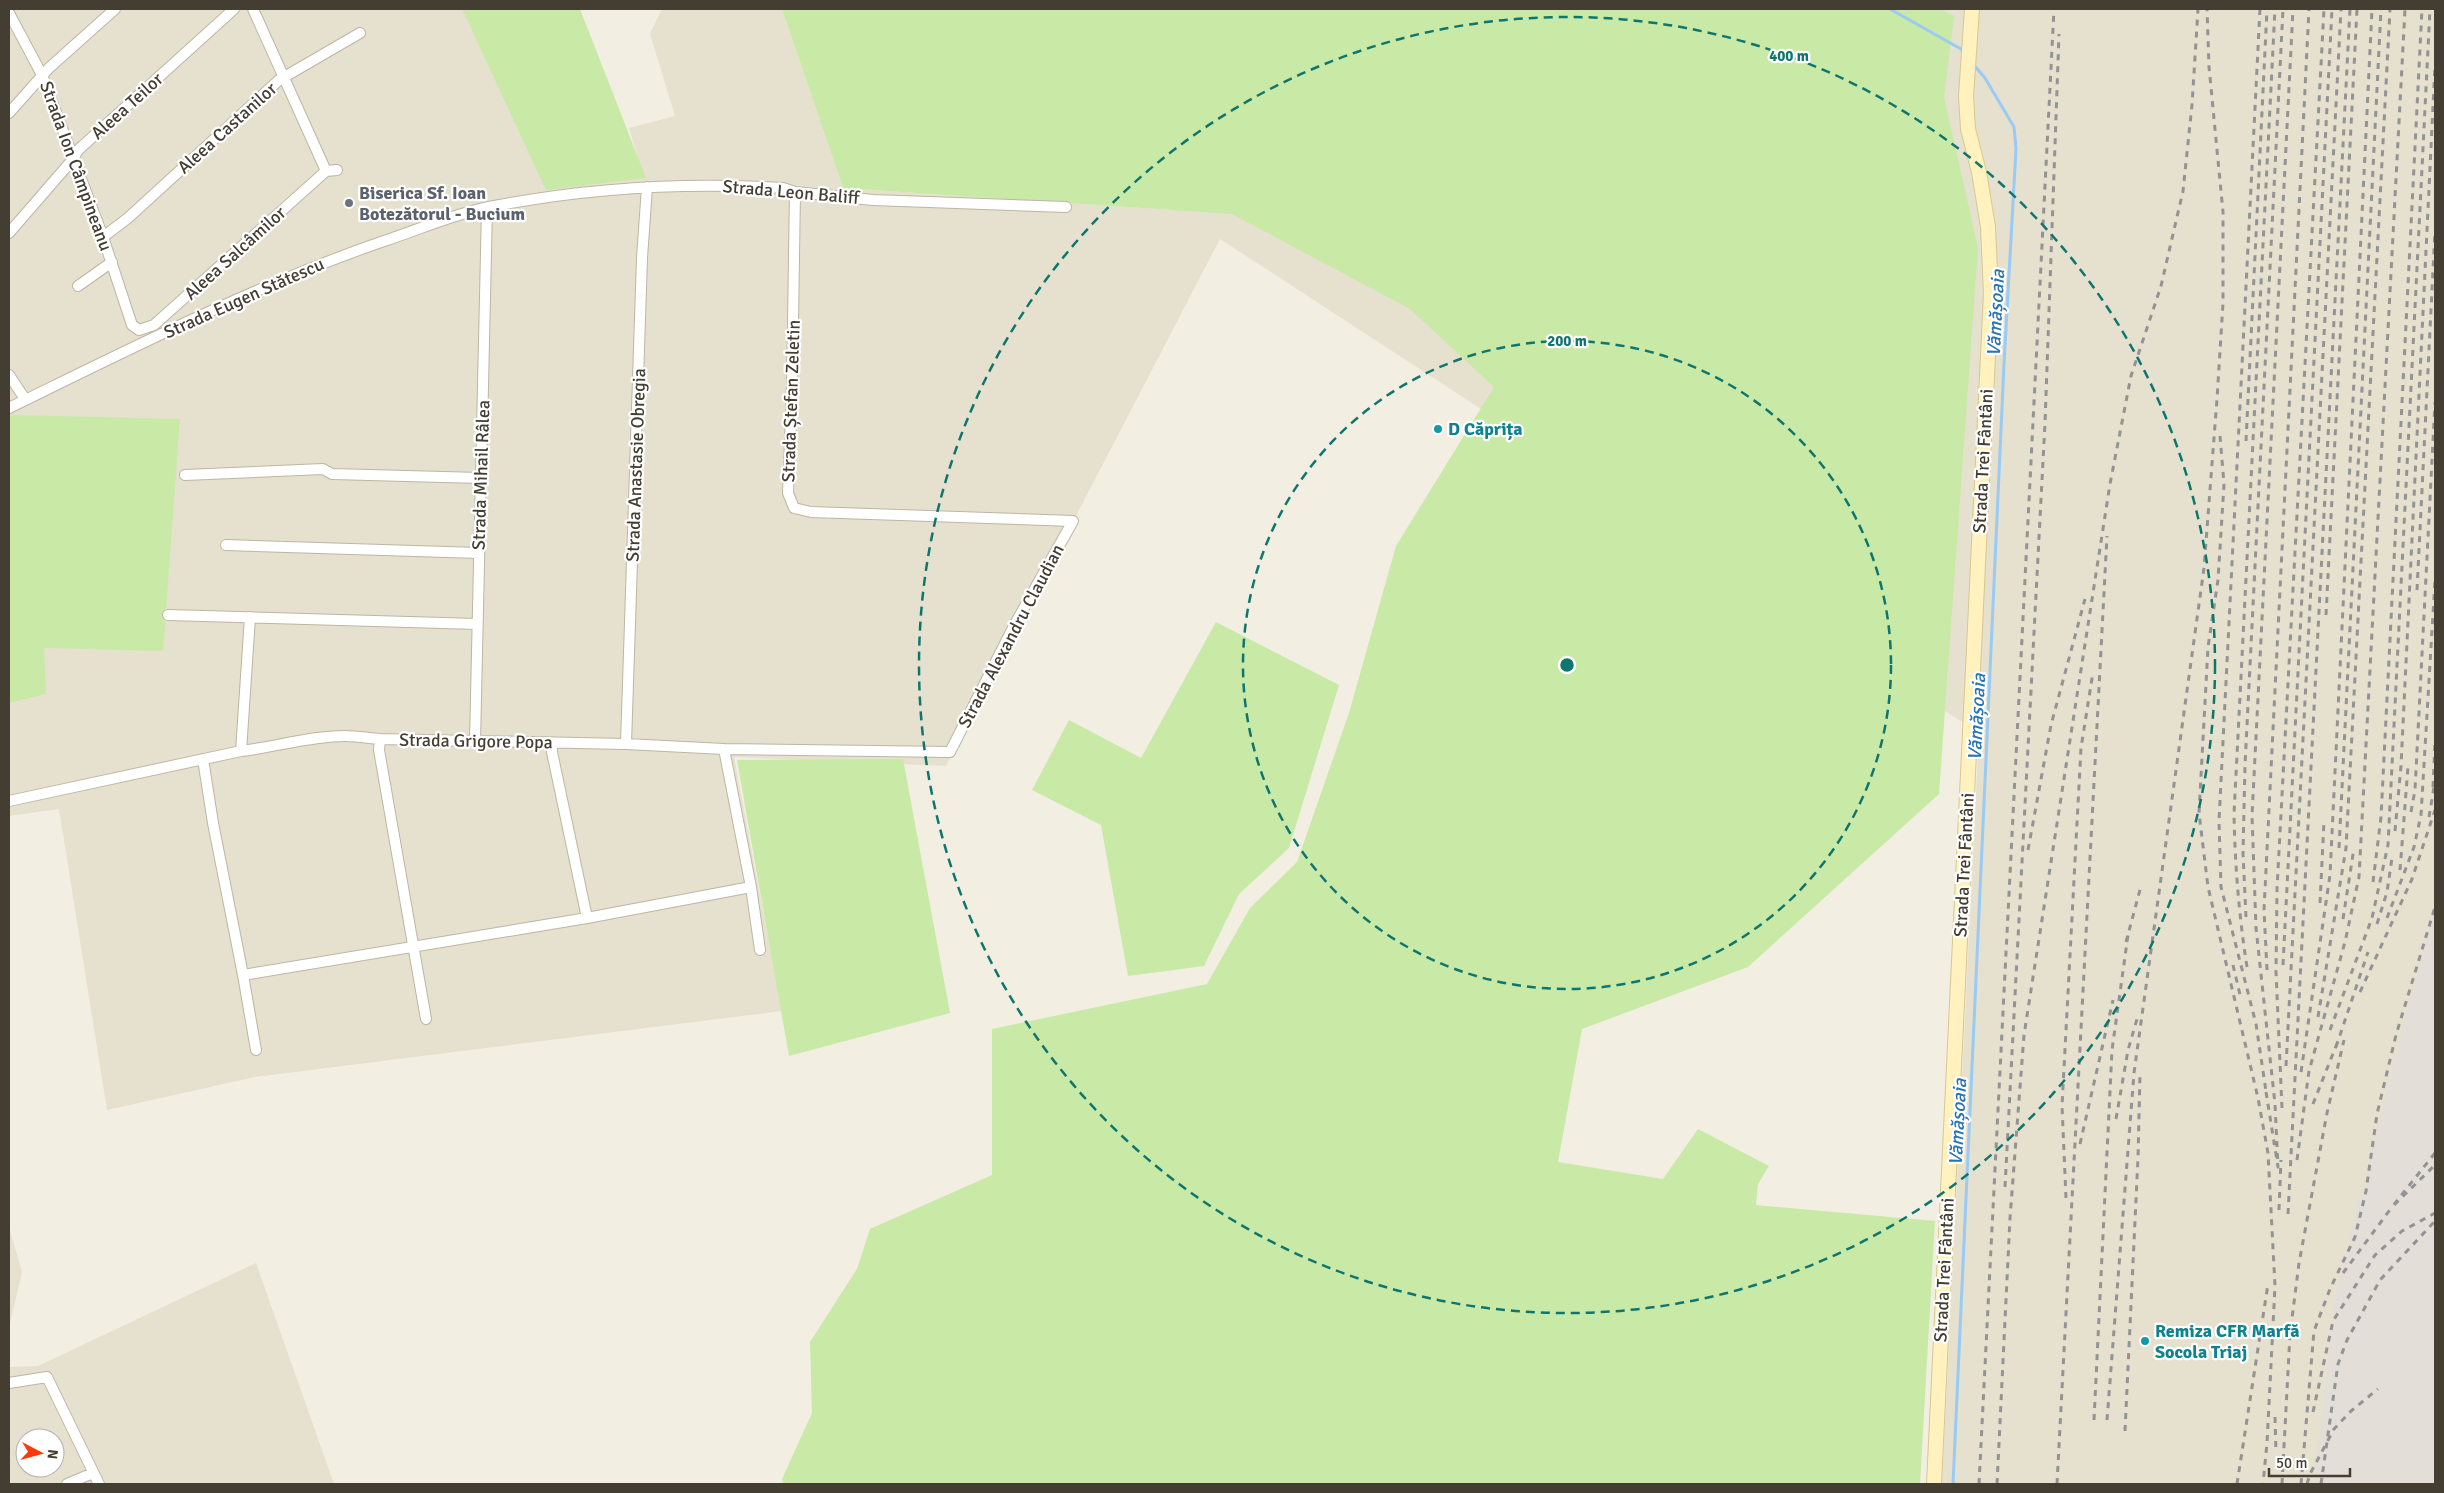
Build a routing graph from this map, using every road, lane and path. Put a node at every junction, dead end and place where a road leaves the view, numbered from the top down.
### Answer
1 (115, 9) edge
2 (234, 9) edge
3 (253, 9) edge
4 (1972, 9) edge
5 (9, 13) edge
6 (360, 32) dead end
7 (42, 75) junction
8 (283, 77) junction
9 (9, 113) edge
10 (74, 158) junction
11 (647, 187) junction
12 (795, 192) junction
13 (1066, 207) dead end
14 (487, 208) junction
15 (9, 233) edge
16 (103, 237) junction
17 (112, 262) junction
18 (78, 286) dead end
19 (132, 325) joint
20 (9, 376) edge
21 (25, 400) junction
22 (9, 408) edge
23 (185, 474) dead end
24 (480, 478) junction
25 (1073, 521) joint
26 (226, 545) dead end
27 (479, 553) junction
28 (168, 615) dead end
29 (250, 617) junction
30 (477, 624) junction
31 (380, 739) junction
32 (475, 742) junction
33 (552, 743) junction
34 (626, 744) junction
35 (724, 749) junction
36 (241, 751) junction
37 (950, 752) joint
38 (203, 759) junction
39 (9, 802) edge
40 (751, 887) junction
41 (587, 918) junction
42 (413, 948) junction
43 (760, 950) dead end
44 (244, 975) junction
45 (426, 1019) dead end
46 (256, 1050) dead end
47 (9, 1383) edge
48 (93, 1473) junction
49 (67, 1484) edge
50 (99, 1484) edge
51 (1934, 1484) edge

1 - 7 street
2 - 10 street, Aleea Teilor
3 - 8 street
4 - 51 main road, Strada Trei Fântâni
5 - 7 street, Strada Ion Câmpineanu
6 - 8 street, Aleea Castanilor
7 - 9 street
7 - 10 street, Strada Ion Câmpineanu
8 - 16 street, Aleea Castanilor
8 - 19 street, Aleea Salcâmilor
10 - 15 street, Aleea Teilor
10 - 16 street, Strada Ion Câmpineanu
11 - 12 street, Strada Leon Baliff
11 - 14 street, Strada Leon Baliff
11 - 34 street, Strada Anastasie Obregia
12 - 13 street, Strada Leon Baliff
12 - 25 street, Strada Ștefan Zeletin
14 - 21 street, Strada Eugen Stătescu
14 - 24 street, Strada Mihail Râlea
16 - 17 street, Strada Ion Câmpineanu
17 - 18 street
17 - 19 street, Strada Ion Câmpineanu
20 - 21 street
21 - 22 street, Strada Eugen Stătescu
23 - 24 street
24 - 27 street, Strada Mihail Râlea
25 - 37 street, Strada Alexandru Claudian
26 - 27 street
27 - 30 street, Strada Mihail Râlea
28 - 29 street
29 - 30 street
29 - 36 street
30 - 32 street, Strada Mihail Râlea
31 - 32 street, Strada Grigore Popa
31 - 36 street, Strada Grigore Popa
31 - 42 street
32 - 33 street, Strada Grigore Popa
33 - 34 street, Strada Grigore Popa
33 - 41 street
34 - 35 street, Strada Grigore Popa
35 - 37 street, Strada Grigore Popa
35 - 40 street
36 - 38 street, Strada Grigore Popa
38 - 39 street, Strada Grigore Popa
38 - 44 street
40 - 41 street
40 - 43 street
41 - 42 street
42 - 44 street
42 - 45 street
44 - 46 street
47 - 48 street
48 - 49 street
48 - 50 street

